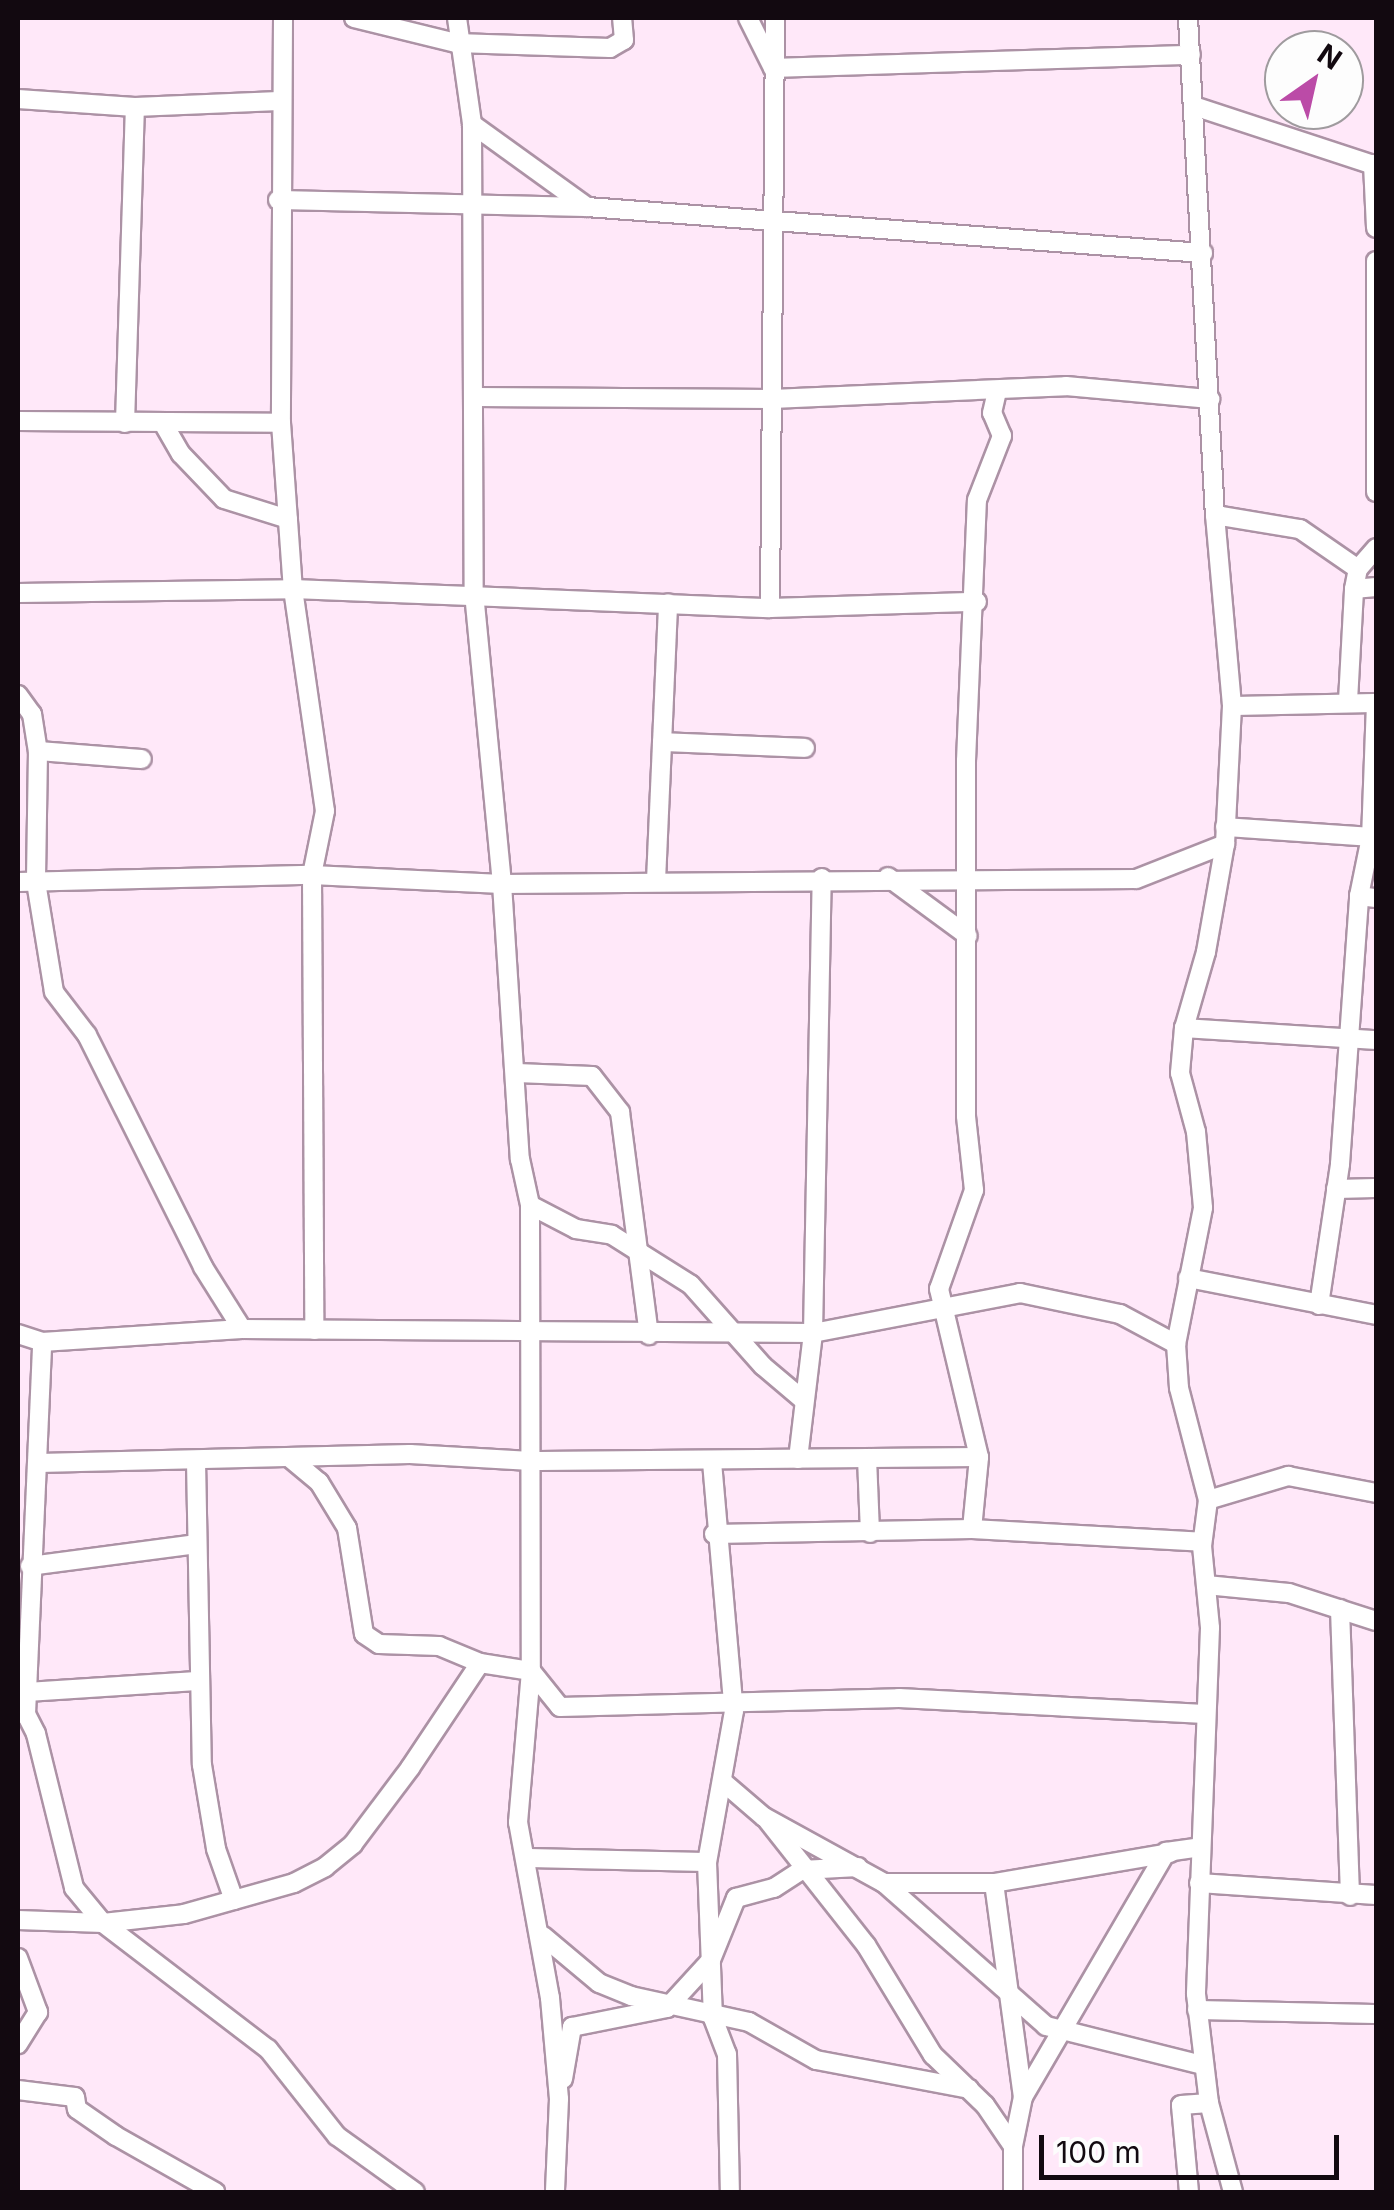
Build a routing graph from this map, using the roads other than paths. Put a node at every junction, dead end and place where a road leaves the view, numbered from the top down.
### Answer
1 (283, 18) edge
2 (354, 18) edge
3 (457, 18) edge
4 (622, 18) edge
5 (748, 18) edge
6 (775, 18) edge
7 (1188, 18) edge
8 (456, 43) junction
9 (1191, 56) junction
10 (774, 68) junction
11 (18, 98) edge
12 (279, 101) junction
13 (134, 106) junction
14 (1194, 106) junction
15 (472, 124) junction
16 (1375, 165) edge
17 (278, 200) junction
18 (587, 207) junction
19 (473, 208) junction
20 (774, 224) junction
21 (1376, 228) edge
22 (1203, 253) junction
23 (1376, 260) edge
24 (997, 391) junction
25 (476, 397) junction
26 (772, 399) junction
27 (1210, 399) junction
28 (18, 421) edge
29 (125, 422) junction
30 (163, 423) junction
31 (281, 423) junction
32 (1376, 492) edge
33 (1215, 514) junction
34 (288, 518) junction
35 (1376, 548) edge
36 (1358, 569) junction
37 (1376, 587) edge
38 (293, 589) junction
39 (1354, 589) junction
40 (18, 593) edge
41 (474, 593) junction
42 (978, 602) junction
43 (668, 603) junction
44 (770, 608) junction
45 (18, 695) edge
46 (1348, 701) junction
47 (1232, 706) junction
48 (662, 742) junction
49 (805, 748) dead end
50 (38, 750) junction
51 (142, 759) dead end
52 (1225, 836) junction
53 (1371, 837) junction
54 (312, 875) junction
55 (888, 877) junction
56 (822, 878) junction
57 (969, 878) junction
58 (656, 881) junction
59 (27, 882) edge
60 (502, 884) junction
61 (1368, 898) edge
62 (968, 936) junction
63 (1184, 1028) junction
64 (1346, 1038) junction
65 (1376, 1040) edge
66 (517, 1073) junction
67 (1376, 1188) edge
68 (1336, 1189) junction
69 (530, 1205) junction
70 (640, 1249) junction
71 (1188, 1278) junction
72 (946, 1303) junction
73 (1319, 1305) junction
74 (1376, 1315) edge
75 (242, 1329) junction
76 (314, 1330) junction
77 (813, 1333) junction
78 (18, 1334) edge
79 (649, 1335) junction
80 (737, 1335) junction
81 (531, 1336) junction
82 (42, 1342) junction
83 (1176, 1344) junction
84 (802, 1399) junction
85 (979, 1457) junction
86 (290, 1458) junction
87 (867, 1458) junction
88 (798, 1459) junction
89 (196, 1461) junction
90 (530, 1461) junction
91 (712, 1462) junction
92 (39, 1463) junction
93 (1376, 1493) edge
94 (1208, 1500) junction
95 (972, 1530) junction
96 (870, 1533) junction
97 (714, 1534) junction
98 (1202, 1542) junction
99 (196, 1544) junction
100 (30, 1566) junction
101 (1206, 1585) junction
102 (1340, 1609) junction
103 (1376, 1621) edge
104 (480, 1662) junction
105 (531, 1672) junction
106 (196, 1680) junction
107 (26, 1692) junction
108 (733, 1706) junction
109 (22, 1714) edge
110 (1205, 1714) junction
111 (722, 1781) junction
112 (764, 1817) junction
113 (1166, 1852) junction
114 (1200, 1855) junction
115 (528, 1858) junction
116 (707, 1862) junction
117 (860, 1867) junction
118 (802, 1870) junction
119 (884, 1883) junction
120 (994, 1884) junction
121 (1200, 1884) junction
122 (1376, 1895) edge
123 (1350, 1896) junction
124 (234, 1900) junction
125 (18, 1920) edge
126 (103, 1923) junction
127 (543, 1936) junction
128 (18, 1958) edge
129 (710, 1960) junction
130 (1014, 2004) junction
131 (667, 2008) junction
132 (1197, 2010) junction
133 (1376, 2014) edge
134 (712, 2018) junction
135 (1064, 2032) junction
136 (18, 2044) edge
137 (1202, 2065) junction
138 (969, 2089) junction
139 (18, 2090) edge
140 (1023, 2097) junction
141 (559, 2099) junction
142 (1209, 2103) junction
143 (1013, 2146) junction
144 (215, 2192) edge
145 (415, 2192) edge
146 (554, 2192) edge
147 (730, 2192) edge
148 (1014, 2192) edge
149 (1189, 2192) edge
150 (1233, 2192) edge

1 - 12 street
2 - 8 street
3 - 8 street
4 - 8 street
5 - 10 street
6 - 10 street
7 - 9 street
8 - 15 street
9 - 10 street
9 - 14 street
10 - 20 street
11 - 13 street
12 - 13 street
12 - 17 street
13 - 29 street
14 - 16 street
14 - 22 street
15 - 18 street
15 - 19 street
16 - 21 street
17 - 19 street
17 - 31 street
18 - 19 street
18 - 20 street
19 - 25 street
20 - 22 street
20 - 26 street
22 - 27 street
23 - 32 street
24 - 26 street
24 - 27 street
24 - 42 street
25 - 26 street
25 - 41 street
26 - 44 street
27 - 33 street
28 - 29 street
29 - 30 street
30 - 31 street
30 - 34 street
31 - 34 street
33 - 36 street
33 - 47 street
34 - 38 street
35 - 36 street
36 - 39 street
37 - 39 street
38 - 40 street
38 - 41 street
38 - 54 street
39 - 46 street
41 - 43 street
41 - 60 street
42 - 44 street
42 - 57 street
43 - 44 street
43 - 48 street
45 - 50 street
46 - 47 street
46 - 53 street
47 - 52 street
48 - 49 street
48 - 58 street
50 - 51 street
50 - 59 street
52 - 53 street
52 - 57 street
52 - 63 street
53 - 61 street
54 - 59 street
54 - 60 street
54 - 76 street
55 - 56 street
55 - 57 street
55 - 62 street
56 - 58 street
56 - 77 street
57 - 62 street
58 - 60 street
59 - 75 street
60 - 66 street
61 - 64 street
62 - 72 street
63 - 64 street
63 - 71 street
64 - 65 street
64 - 68 street
66 - 69 street
66 - 70 street
67 - 68 street
68 - 73 street
69 - 70 street
69 - 81 street
70 - 79 street
70 - 80 street
71 - 73 street
71 - 83 street
72 - 77 street
72 - 83 street
72 - 85 street
73 - 74 street
75 - 76 street
75 - 82 street
76 - 81 street
77 - 80 street
77 - 84 street
78 - 82 street
79 - 80 street
79 - 81 street
80 - 84 street
81 - 90 street
82 - 92 street
83 - 94 street
84 - 88 street
85 - 87 street
85 - 95 street
86 - 89 street
86 - 90 street
86 - 104 street
87 - 88 street
87 - 96 street
88 - 91 street
89 - 92 street
89 - 99 street
90 - 91 street
90 - 105 street
91 - 97 street
92 - 100 street
93 - 94 street
94 - 98 street
95 - 96 street
95 - 98 street
96 - 97 street
97 - 108 street
98 - 101 street
99 - 100 street
99 - 106 street
100 - 107 street
101 - 102 street
101 - 110 street
102 - 103 street
102 - 123 street
104 - 105 street
104 - 124 street
105 - 108 street
105 - 115 street
106 - 107 street
106 - 124 street
107 - 109 street
108 - 110 street
108 - 111 street
109 - 126 street
110 - 114 street
111 - 112 street
111 - 116 street
112 - 117 street
112 - 118 street
113 - 114 street
113 - 120 street
113 - 135 street
114 - 121 street
115 - 116 street
115 - 127 street
116 - 129 street
117 - 118 street
117 - 119 street
118 - 129 street
118 - 138 street
119 - 120 street
119 - 130 street
120 - 130 street
121 - 123 street
121 - 132 street
122 - 123 street
124 - 126 street
125 - 126 street
126 - 145 street
127 - 131 street
127 - 141 street
128 - 136 street
129 - 131 street
129 - 134 street
130 - 135 street
130 - 140 street
131 - 134 street
131 - 141 street
132 - 133 street
132 - 137 street
134 - 138 street
134 - 147 street
135 - 137 street
135 - 140 street
137 - 142 street
138 - 143 street
139 - 144 street
140 - 143 street
141 - 146 street
142 - 149 street
142 - 150 street
143 - 148 street

